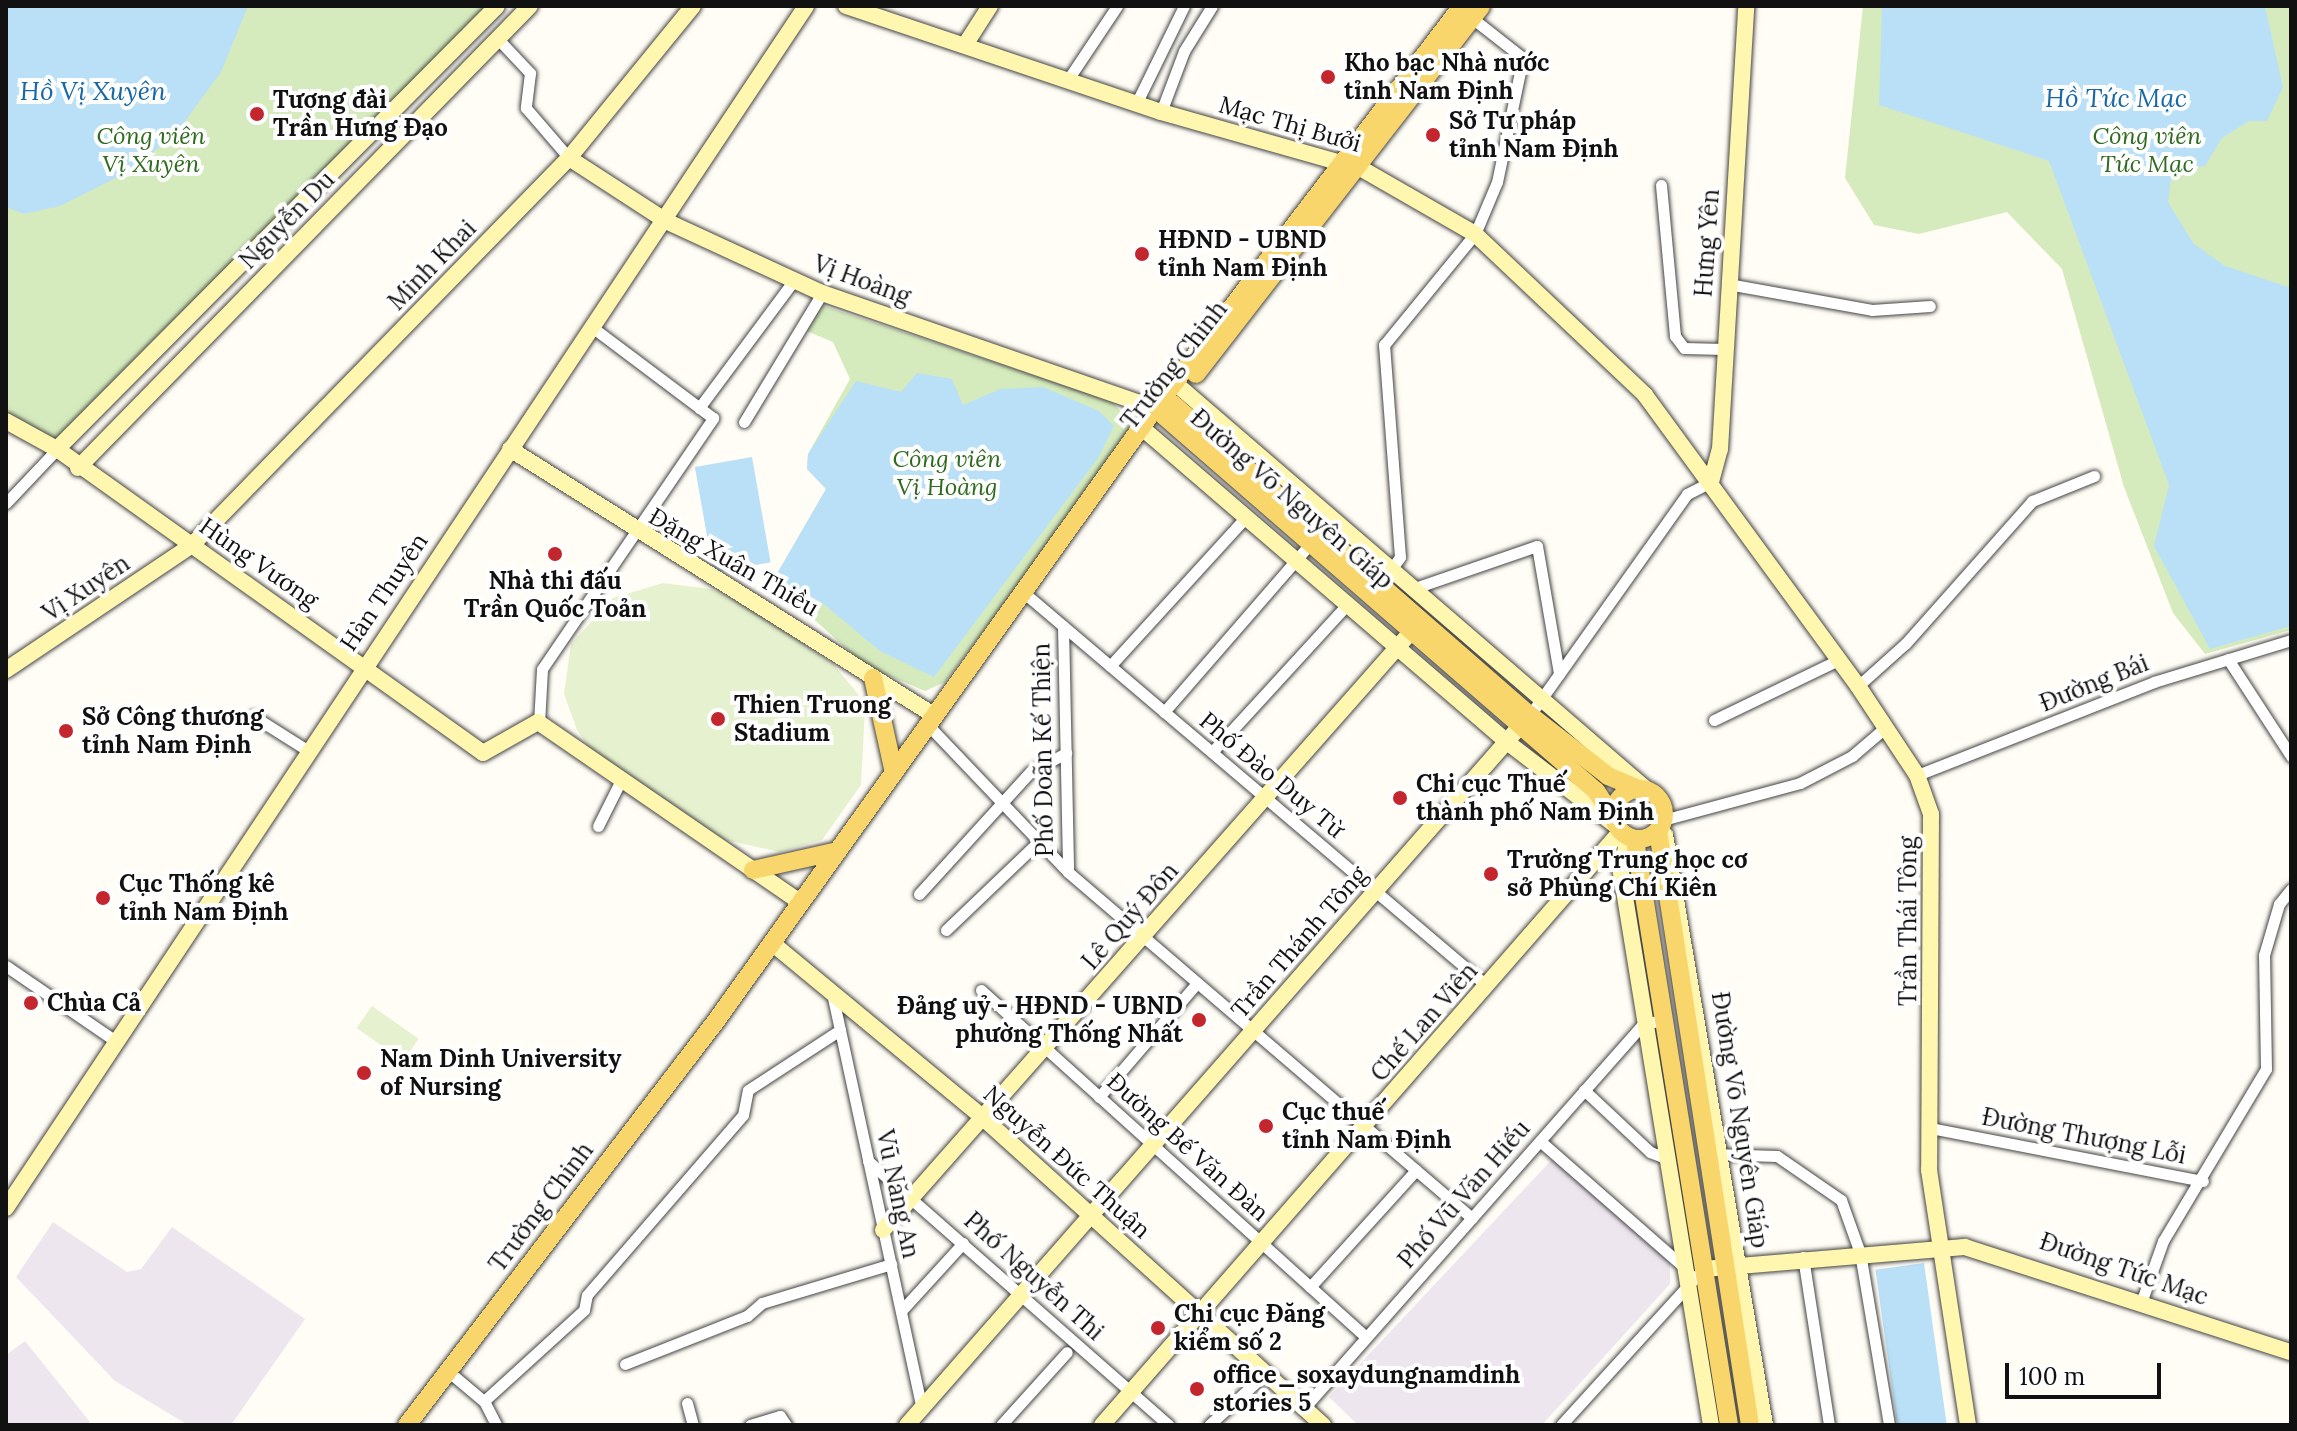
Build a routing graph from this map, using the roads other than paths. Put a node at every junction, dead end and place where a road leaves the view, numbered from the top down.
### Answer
1 (497, 6) edge
2 (530, 6) edge
3 (693, 6) edge
4 (806, 6) edge
5 (846, 6) edge
6 (990, 6) edge
7 (1117, 6) edge
8 (1184, 6) edge
9 (1212, 6) edge
10 (1746, 6) edge
11 (1466, 9) edge
12 (498, 39) junction
13 (965, 45) junction
14 (1067, 81) junction
15 (1136, 104) junction
16 (1161, 112) junction
17 (569, 158) junction
18 (1341, 164) junction
19 (1362, 169) junction
20 (1661, 185) dead end
21 (666, 221) junction
22 (1475, 234) junction
23 (794, 280) junction
24 (1728, 284) junction
25 (822, 293) junction
26 (1930, 306) dead end
27 (593, 328) junction
28 (1724, 349) junction
29 (699, 408) junction
30 (1163, 409) junction
31 (6, 421) edge
32 (744, 422) dead end
33 (57, 449) junction
34 (510, 449) junction
35 (78, 468) junction
36 (2094, 476) dead end
37 (1711, 482) junction
38 (6, 503) edge
39 (1246, 517) junction
40 (635, 533) junction
41 (192, 545) junction
42 (1309, 545) junction
43 (1295, 561) junction
44 (1384, 578) junction
45 (1412, 589) junction
46 (1029, 597) junction
47 (1346, 606) junction
48 (1063, 626) junction
49 (1411, 632) junction
50 (2291, 640) edge
51 (1397, 648) junction
52 (2228, 659) junction
53 (1838, 660) junction
54 (1110, 666) junction
55 (362, 667) junction
56 (6, 670) edge
57 (1559, 674) junction
58 (873, 678) junction
59 (964, 678) junction
60 (1858, 686) junction
61 (1541, 698) junction
62 (1164, 712) junction
63 (253, 716) dead end
64 (1714, 720) dead end
65 (932, 721) junction
66 (539, 723) junction
67 (1886, 727) junction
68 (1518, 729) junction
69 (2287, 739) edge
70 (307, 750) junction
71 (1212, 752) junction
72 (1066, 753) junction
73 (2291, 756) edge
74 (894, 773) junction
75 (1917, 775) junction
76 (621, 780) junction
77 (1644, 790) junction
78 (1265, 798) junction
79 (1002, 801) junction
80 (1661, 825) junction
81 (598, 826) dead end
82 (1622, 830) junction
83 (1037, 843) junction
84 (838, 851) junction
85 (753, 870) junction
86 (1068, 872) junction
87 (2291, 889) edge
88 (1376, 892) junction
89 (919, 894) dead end
90 (800, 902) junction
91 (946, 930) dead end
92 (1144, 937) junction
93 (772, 943) junction
94 (6, 966) edge
95 (1197, 983) junction
96 (1487, 986) junction
97 (831, 988) junction
98 (981, 990) dead end
99 (1663, 1020) junction
100 (716, 1021) junction
101 (1643, 1024) junction
102 (840, 1030) junction
103 (1253, 1030) junction
104 (114, 1040) junction
105 (1045, 1048) junction
106 (1584, 1090) junction
107 (1099, 1097) junction
108 (982, 1117) junction
109 (1366, 1127) junction
110 (1930, 1128) junction
111 (1540, 1141) junction
112 (1153, 1145) junction
113 (1713, 1154) junction
114 (1666, 1158) junction
115 (868, 1161) junction
116 (1416, 1170) junction
117 (2203, 1181) junction
118 (913, 1197) junction
119 (6, 1208) edge
120 (1091, 1217) junction
121 (1472, 1218) junction
122 (883, 1230) junction
123 (963, 1243) junction
124 (1262, 1243) junction
125 (1939, 1246) junction
126 (1860, 1253) junction
127 (1803, 1257) junction
128 (891, 1264) junction
129 (1731, 1264) junction
130 (1684, 1267) junction
131 (1703, 1269) junction
132 (1310, 1287) junction
133 (1687, 1287) junction
134 (1020, 1295) junction
135 (2142, 1300) junction
136 (901, 1311) junction
137 (1199, 1312) junction
138 (1366, 1337) junction
139 (1067, 1352) dead end
140 (2291, 1352) edge
141 (625, 1364) dead end
142 (1264, 1375) junction
143 (455, 1377) junction
144 (1132, 1392) junction
145 (484, 1401) junction
146 (687, 1403) dead end
147 (1304, 1408) junction
148 (922, 1409) junction
149 (407, 1425) edge
150 (419, 1425) edge
151 (496, 1425) edge
152 (693, 1425) edge
153 (750, 1425) edge
154 (786, 1425) edge
155 (907, 1425) edge
156 (1001, 1425) edge
157 (1102, 1425) edge
158 (1169, 1425) edge
159 (1209, 1425) edge
160 (1323, 1425) edge
161 (1561, 1425) edge
162 (1711, 1425) edge
163 (1729, 1425) edge
164 (1750, 1425) edge
165 (1765, 1425) edge
166 (1829, 1425) edge
167 (1889, 1425) edge
168 (1968, 1425) edge

1 - 33 street, Nguyễn Du
2 - 12 street, Nguyễn Du
3 - 17 street, Minh Khai
4 - 21 street, Hàn Thuyên
5 - 13 street, Mạc Thị Bưởi
6 - 13 street
7 - 14 street
8 - 15 street
9 - 16 street
10 - 24 street, Hưng Yên
11 - 18 main road, Trường Chinh
11 - 19 main road, Trường Chinh
11 - 22 street
12 - 17 street
12 - 35 street, Nguyễn Du
13 - 14 street, Mạc Thị Bưởi
14 - 15 street, Mạc Thị Bưởi
15 - 16 street, Mạc Thị Bưởi
16 - 18 street, Mạc Thị Bưởi
17 - 21 street, Vị Hoàng
17 - 41 street, Minh Khai
18 - 19 street, Mạc Thị Bưởi
18 - 30 main road, Trường Chinh
19 - 22 street, Mạc Thị Bưởi
19 - 30 main road, Trường Chinh
20 - 28 street
21 - 23 street, Vị Hoàng
21 - 27 street, Hàn Thuyên
22 - 37 street, Mạc Thị Bưởi
22 - 44 street
23 - 25 street, Vị Hoàng
23 - 29 street
24 - 26 street
24 - 28 street, Hưng Yên
25 - 30 street, Vị Hoàng
25 - 32 street
27 - 29 street
27 - 34 street, Hàn Thuyên
28 - 37 street, Hưng Yên
29 - 40 street
30 - 39 street, Đường Võ Nguyên Giáp
30 - 42 main road, Đường Võ Nguyên Giáp
30 - 44 main road, Đường Võ Nguyên Giáp
30 - 46 main road, Trường Chinh
30 - 59 main road, Trường Chinh
31 - 33 street, Hùng Vương
33 - 35 street, Hùng Vương
33 - 38 street
34 - 40 street, Đặng Xuân Thiều
34 - 55 street, Hàn Thuyên
35 - 41 street, Hùng Vương
36 - 60 street
37 - 53 street, Trần Thái Tông
37 - 57 street, Trần Thánh Tông
39 - 43 street, Đường Võ Nguyên Giáp
39 - 54 street
40 - 58 street, Đặng Xuân Thiều
40 - 66 street
41 - 55 street, Hùng Vương
41 - 56 street, Vị Xuyên
42 - 43 street
42 - 49 main road, Đường Võ Nguyên Giáp
43 - 47 street, Đường Võ Nguyên Giáp
43 - 62 street
44 - 45 street, Đường Võ Nguyên Giáp
44 - 68 main road, Đường Võ Nguyên Giáp
45 - 57 street
45 - 61 street, Đường Võ Nguyên Giáp
46 - 48 street, Phố Đào Duy Từ
46 - 59 main road, Trường Chinh
47 - 51 street, Đường Võ Nguyên Giáp
47 - 71 street
48 - 54 street, Phố Đào Duy Từ
48 - 72 street, Phố Doãn Kế Thiện
49 - 51 street, Lê Quý Đôn
49 - 68 main road, Đường Võ Nguyên Giáp
50 - 52 street, Đường Bái
51 - 68 street, Đường Võ Nguyên Giáp
51 - 78 street, Lê Quý Đôn
52 - 69 street
52 - 75 street, Đường Bái
53 - 60 street, Trần Thái Tông
53 - 64 street
54 - 62 street, Phố Đào Duy Từ
55 - 66 street, Hùng Vương
55 - 70 street, Hàn Thuyên
57 - 61 street, Trần Thánh Tông
58 - 65 street, Đặng Xuân Thiều
58 - 74 main road
59 - 65 main road, Trường Chinh
60 - 67 street, Trần Thái Tông
61 - 68 street, Trần Thánh Tông
61 - 77 street, Đường Võ Nguyên Giáp
62 - 71 street, Phố Đào Duy Từ
63 - 70 street
65 - 74 main road, Trường Chinh
65 - 79 street
66 - 76 street
67 - 75 street, Trần Thái Tông
67 - 80 street
68 - 77 main road, Đường Võ Nguyên Giáp
68 - 82 main road, Đường Võ Nguyên Giáp
68 - 88 street, Trần Thánh Tông
69 - 73 street
70 - 104 street, Hàn Thuyên
71 - 78 street, Phố Đào Duy Từ
72 - 79 street
72 - 86 street, Phố Doãn Kế Thiện
74 - 84 main road, Trường Chinh
75 - 110 street, Trần Thái Tông
76 - 81 street
76 - 85 street
77 - 80 main road, Đường Võ Nguyên Giáp
77 - 82 main road
78 - 88 street, Phố Đào Duy Từ
78 - 92 street, Lê Quý Đôn
79 - 83 street
79 - 89 street
80 - 82 main road
80 - 113 main road, Đường Võ Nguyên Giáp
82 - 96 street, Chế Lan Viên
82 - 99 main road, Đường Võ Nguyên Giáp
82 - 101 street
83 - 86 street
83 - 91 street
84 - 85 main road
84 - 90 main road, Trường Chinh
85 - 90 street
86 - 92 street
87 - 117 street, Đường Thượng Lỗi
88 - 96 street, Phố Đào Duy Từ
88 - 103 street, Trần Thánh Tông
90 - 93 main road, Trường Chinh
92 - 95 street
92 - 105 street, Lê Quý Đôn
93 - 97 street, Nguyễn Đức Thuận
93 - 100 main road, Trường Chinh
94 - 104 street
95 - 103 street
95 - 107 street
96 - 109 street, Chế Lan Viên
97 - 102 street, Vũ Năng An
97 - 108 street, Nguyễn Đức Thuận
98 - 105 street, Đường Bế Văn Đàn
99 - 101 street
99 - 131 main road, Đường Võ Nguyên Giáp
100 - 143 main road, Trường Chinh
100 - 149 main road, Trường Chinh
101 - 106 street, Phố Vũ Văn Hiếu
101 - 114 street
102 - 115 street, Vũ Năng An
102 - 145 street
103 - 109 street
103 - 112 street, Trần Thánh Tông
104 - 119 street, Hàn Thuyên
105 - 107 street, Đường Bế Văn Đàn
105 - 108 street, Lê Quý Đôn
106 - 111 street, Phố Vũ Văn Hiếu
106 - 114 street
107 - 112 street, Đường Bế Văn Đàn
108 - 118 street, Lê Quý Đôn
108 - 120 street, Nguyễn Đức Thuận
109 - 116 street
109 - 124 street, Chế Lan Viên
110 - 117 street, Đường Thượng Lỗi
110 - 125 street, Trần Thái Tông
111 - 121 street, Phố Vũ Văn Hiếu
111 - 130 street
112 - 120 street, Trần Thánh Tông
112 - 124 street, Đường Bế Văn Đàn
113 - 126 street
113 - 129 main road, Đường Võ Nguyên Giáp
114 - 130 street
115 - 118 street, Phố Nguyễn Thi
115 - 122 street, Vũ Năng An
116 - 121 street
116 - 132 street
117 - 135 street
118 - 122 street, Lê Quý Đôn
118 - 123 street, Phố Nguyễn Thi
120 - 134 street, Trần Thánh Tông
120 - 137 street, Nguyễn Đức Thuận
121 - 138 street, Phố Vũ Văn Hiếu
122 - 128 street, Vũ Năng An
123 - 134 street, Phố Nguyễn Thi
123 - 136 street
124 - 132 street, Đường Bế Văn Đàn
124 - 137 street, Chế Lan Viên
125 - 126 street, Đường Tức Mạc
125 - 135 street, Đường Tức Mạc
125 - 168 street, Trần Thái Tông
126 - 127 street, Đường Tức Mạc
126 - 167 street
127 - 129 street, Đường Tức Mạc
127 - 166 street
128 - 136 street, Vũ Năng An
128 - 141 street
129 - 131 street, Đường Tức Mạc
129 - 164 main road, Đường Võ Nguyên Giáp
129 - 165 street, Đường Võ Nguyên Giáp
130 - 133 street
131 - 133 street
131 - 163 main road, Đường Võ Nguyên Giáp
132 - 138 street, Đường Bế Văn Đàn
133 - 161 street
133 - 162 street
134 - 144 street, Phố Nguyễn Thi
134 - 148 street, Trần Thánh Tông
135 - 140 street, Đường Tức Mạc
136 - 148 street, Vũ Năng An
137 - 142 street, Nguyễn Đức Thuận
137 - 144 street, Chế Lan Viên
138 - 147 street, Phố Vũ Văn Hiếu
139 - 156 street
142 - 147 street, Nguyễn Đức Thuận
142 - 159 street
143 - 145 street
143 - 150 main road, Trường Chinh
144 - 157 street, Chế Lan Viên
144 - 158 street, Phố Nguyễn Thi
145 - 151 street
146 - 152 street
147 - 160 street, Nguyễn Đức Thuận
148 - 155 street, Trần Thánh Tông
153 - 154 street

